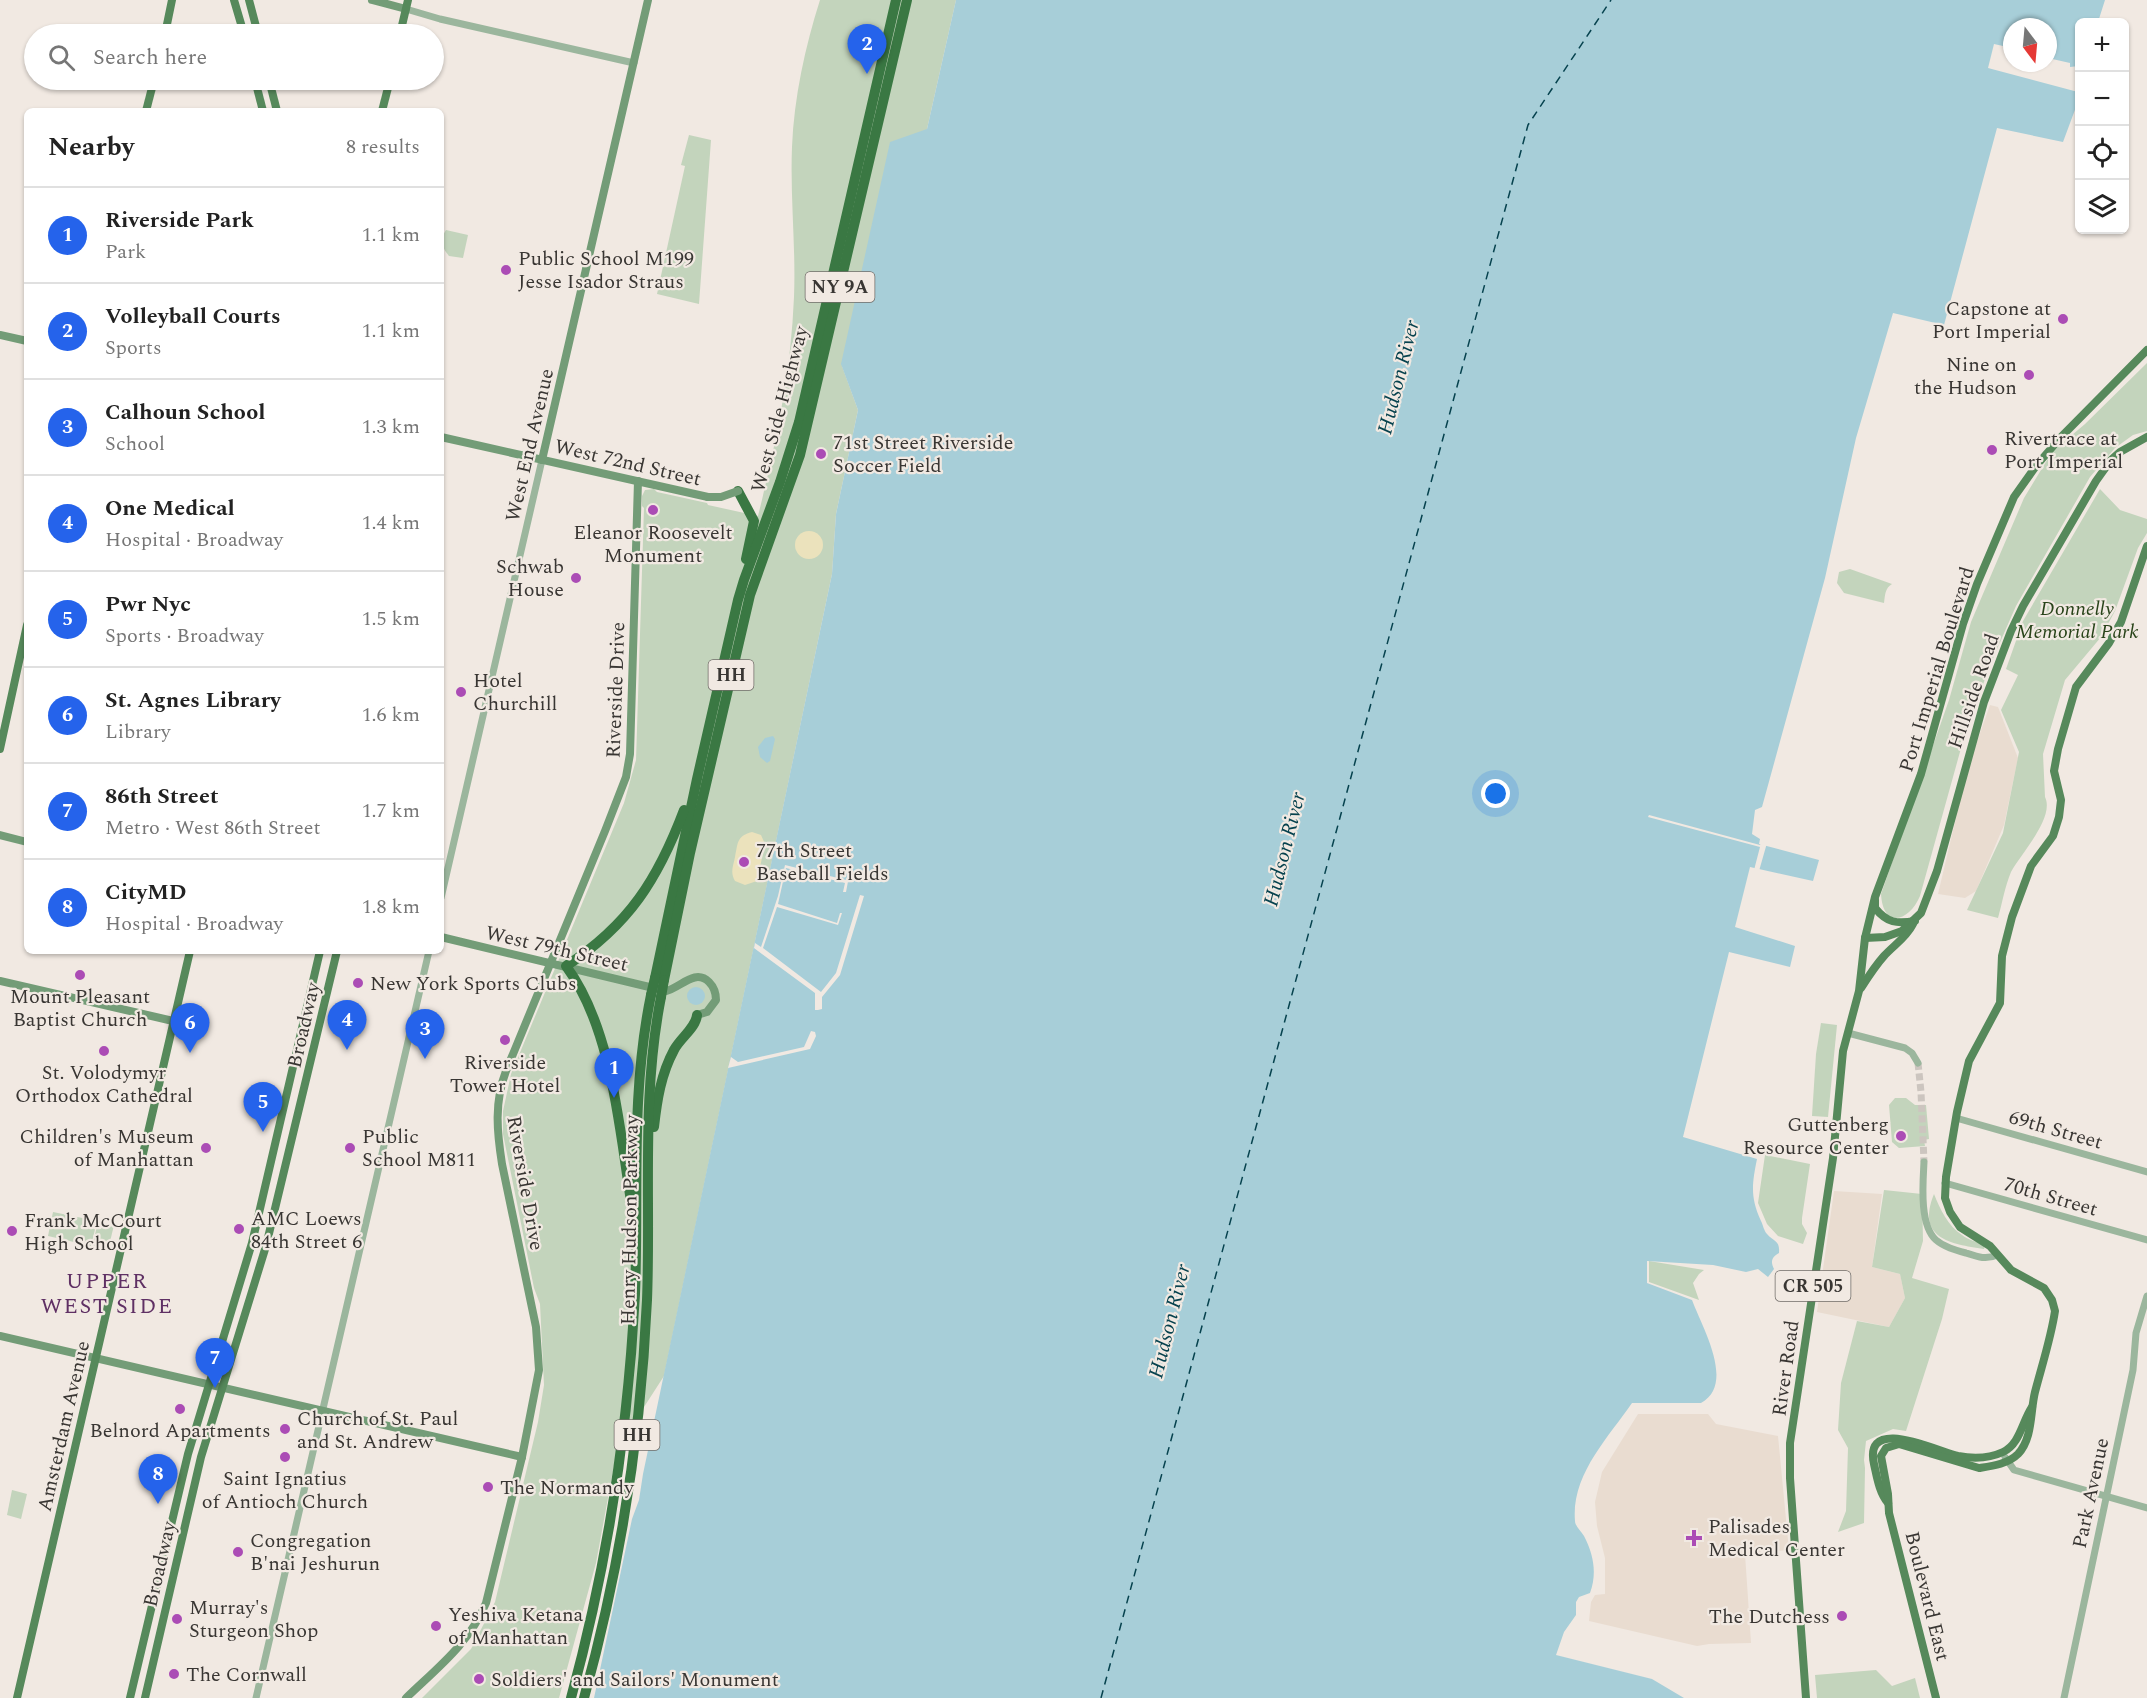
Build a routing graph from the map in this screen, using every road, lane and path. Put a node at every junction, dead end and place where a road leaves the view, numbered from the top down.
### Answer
1 (172, 0) edge
2 (234, 0) edge
3 (249, 0) edge
4 (372, 0) edge
5 (648, 0) edge
6 (897, 0) edge
7 (907, 0) edge
8 (407, 4) edge
9 (167, 24) edge
10 (240, 24) edge
11 (255, 24) edge
12 (402, 24) edge
13 (633, 63) junction
14 (151, 90) edge
15 (258, 90) edge
16 (272, 90) edge
17 (387, 90) edge
18 (147, 108) edge
19 (262, 108) edge
20 (276, 108) edge
21 (383, 108) edge
22 (0, 335) edge
23 (24, 340) edge
24 (2147, 350) edge
25 (444, 438) edge
26 (2147, 438) edge
27 (542, 460) junction
28 (638, 481) junction
29 (738, 491) joint
30 (2147, 546) edge
31 (751, 567) junction
32 (24, 639) edge
33 (0, 749) edge
34 (697, 779) junction
35 (0, 836) edge
36 (24, 841) edge
37 (444, 885) edge
38 (1875, 897) junction
39 (1915, 921) junction
40 (444, 938) edge
41 (1865, 938) junction
42 (189, 954) edge
43 (320, 954) edge
44 (336, 954) edge
45 (428, 954) edge
46 (550, 963) junction
47 (566, 966) junction
48 (0, 981) edge
49 (659, 988) junction
50 (1859, 991) junction
51 (697, 1015) joint
52 (173, 1021) junction
53 (1848, 1034) junction
54 (1918, 1063) dead end
55 (1956, 1118) junction
56 (1923, 1162) tunnel mouth
57 (648, 1166) junction
58 (2147, 1172) edge
59 (1945, 1183) junction
60 (636, 1234) junction
61 (2147, 1240) edge
62 (1997, 1255) junction
63 (2147, 1296) edge
64 (0, 1336) edge
65 (96, 1358) junction
66 (209, 1384) junction
67 (223, 1388) junction
68 (2032, 1406) junction
69 (323, 1411) junction
70 (2002, 1452) junction
71 (522, 1457) junction
72 (2007, 1461) junction
73 (2106, 1496) junction
74 (1887, 1503) junction
75 (2147, 1508) edge
76 (17, 1698) edge
77 (130, 1698) edge
78 (145, 1698) edge
79 (256, 1698) edge
80 (406, 1698) edge
81 (571, 1698) edge
82 (584, 1698) edge
83 (1806, 1698) edge
84 (1936, 1698) edge
85 (2064, 1698) edge

1 - 9 main road
2 - 10 main road
3 - 11 main road
4 - 8 main road
5 - 13 main road, West End Avenue
6 - 31 highway, West Side Highway / NY 9A
7 - 31 highway, West Side Highway / NY 9A
8 - 12 main road
8 - 13 street
13 - 27 main road, West End Avenue
14 - 18 main road
15 - 19 main road
16 - 20 main road
17 - 21 main road
22 - 23 main road
24 - 38 main road, Port Imperial Boulevard
25 - 27 main road, West 72nd Street
26 - 39 main road, Hillside Road / CR 505
27 - 28 main road, West 72nd Street
27 - 37 street, West End Avenue
28 - 29 main road, West 72nd Street, bridge
28 - 46 main road, Riverside Drive
29 - 31 highway
30 - 55 main road
31 - 34 highway, Henry Hudson Parkway / HH
31 - 49 highway, Henry Hudson Parkway / HH
32 - 33 main road
34 - 47 highway
34 - 49 highway, Henry Hudson Parkway / HH
35 - 36 main road
38 - 39 main road
38 - 41 main road, Port Imperial Boulevard
39 - 41 main road
39 - 50 main road, CR 505
40 - 46 main road, West 79th Street
41 - 50 main road, River Road / CR 505
42 - 52 main road, Amsterdam Avenue
43 - 66 main road, Broadway
44 - 67 main road, Broadway
45 - 69 street
46 - 47 main road, West 79th Street
46 - 71 main road, Riverside Drive
47 - 49 main road, West 79th Street
47 - 60 highway
48 - 52 main road
49 - 51 main road
49 - 57 highway, Henry Hudson Parkway / HH
49 - 60 highway, Henry Hudson Parkway / HH
50 - 53 main road, River Road / CR 505
51 - 57 highway
52 - 65 main road, Amsterdam Avenue
53 - 54 street
53 - 83 main road, River Road / CR 505
55 - 58 street, 69th Street
55 - 59 main road
56 - 62 street
57 - 82 highway, Henry Hudson Parkway / HH
59 - 61 street, 70th Street
59 - 62 main road
60 - 81 highway, Henry Hudson Parkway / HH
62 - 68 main road
63 - 73 street, Park Avenue
64 - 65 main road
65 - 66 main road
65 - 76 main road, Amsterdam Avenue
66 - 67 main road
66 - 77 main road, Broadway
67 - 69 main road
67 - 78 main road, Broadway
68 - 70 main road
68 - 72 main road
69 - 71 main road
69 - 79 street
70 - 72 street
70 - 74 main road, Boulevard East
71 - 80 main road, Riverside Drive
72 - 73 street
72 - 74 main road, Boulevard East
73 - 75 street
73 - 85 street, Park Avenue
74 - 84 main road, Boulevard East

